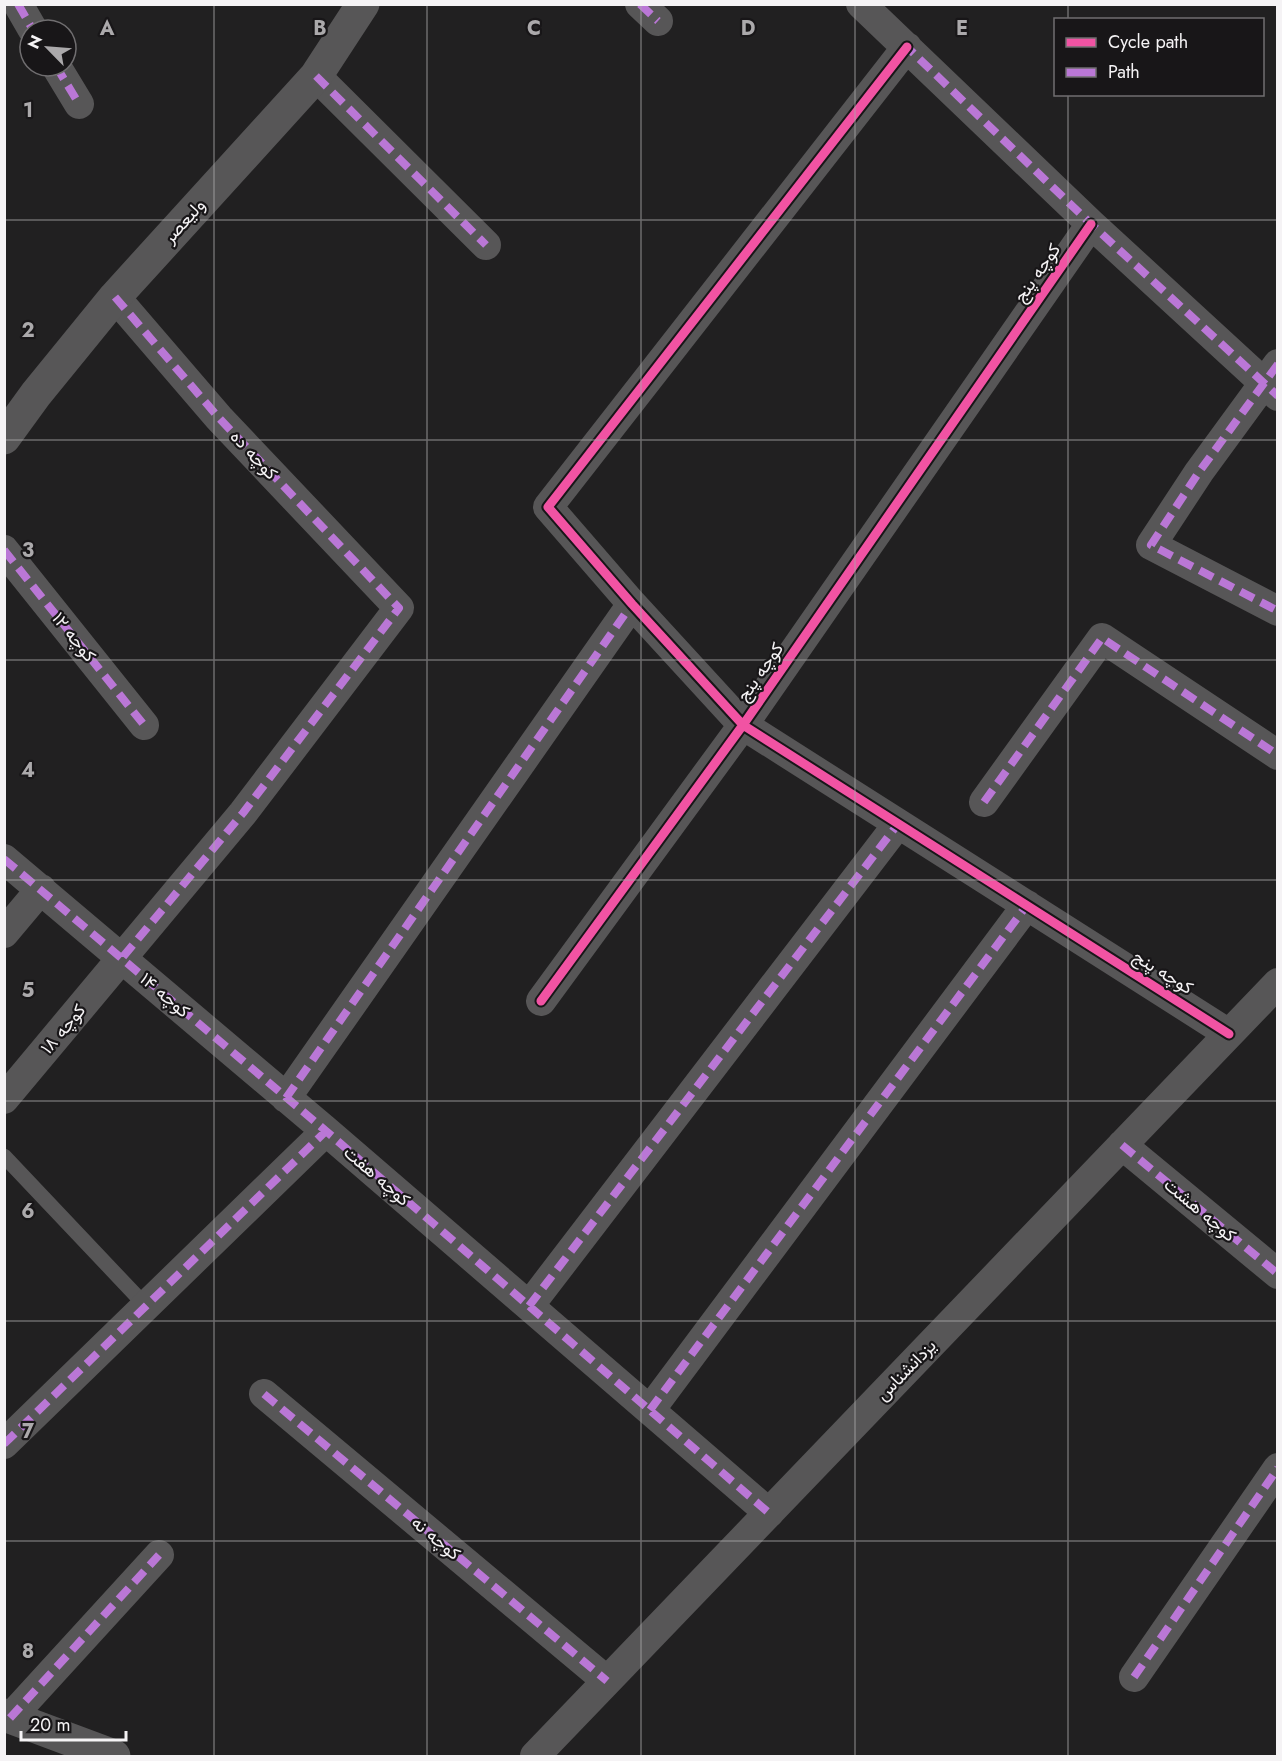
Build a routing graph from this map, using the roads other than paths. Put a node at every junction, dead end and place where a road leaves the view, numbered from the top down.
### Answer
1 (18, 4) edge
2 (363, 4) edge
3 (861, 4) edge
4 (26, 18) edge
5 (907, 47) junction
6 (316, 76) junction
7 (63, 78) edge
8 (79, 104) dead end
9 (1091, 224) junction
10 (486, 245) dead end
11 (115, 297) junction
12 (1273, 381) edge
13 (4, 438) edge
14 (4, 550) edge
15 (632, 604) junction
16 (399, 608) joint
17 (1278, 611) edge
18 (144, 725) dead end
19 (743, 725) junction
20 (1278, 755) edge
21 (984, 802) dead end
22 (898, 824) junction
23 (4, 859) edge
24 (40, 889) junction
25 (1027, 905) junction
26 (4, 933) edge
27 (122, 958) junction
28 (1278, 983) edge
29 (541, 1001) dead end
30 (1229, 1034) junction
31 (286, 1098) junction
32 (4, 1099) edge
33 (326, 1131) junction
34 (1122, 1145) junction
35 (4, 1156) edge
36 (1278, 1274) edge
37 (146, 1306) junction
38 (529, 1306) junction
39 (264, 1395) dead end
40 (650, 1410) junction
41 (4, 1444) edge
42 (1278, 1468) edge
43 (769, 1513) junction
44 (159, 1555) dead end
45 (1134, 1677) dead end
46 (607, 1681) junction
47 (7, 1716) edge
48 (114, 1756) edge
49 (534, 1756) edge

1 - 4 street
2 - 6 street, ولیعصر
3 - 5 street
5 - 9 street
5 - 15 street
6 - 10 street
6 - 11 street, ولیعصر
7 - 8 street
9 - 12 street
9 - 19 street, کوچه پنج
11 - 13 street, ولیعصر
11 - 16 street, کوچه ده
12 - 17 street
14 - 18 street, کوچه ۱۲
15 - 19 street
15 - 31 street
16 - 27 street, کوچه ۱۸
19 - 22 street, کوچه پنج
19 - 29 street
20 - 21 street
22 - 25 street, کوچه پنج
22 - 38 street
23 - 24 street, کوچه ۱۴
24 - 26 street
24 - 27 street, کوچه ۱۴
25 - 30 street, کوچه پنج
25 - 40 street
27 - 31 street, کوچه ۱۴
27 - 32 street, کوچه ۱۸
28 - 30 street, یزدانشناس
30 - 34 street, یزدانشناس
31 - 33 street, کوچه ۱۴
33 - 37 street
33 - 38 street, کوچه هفت
34 - 36 street, کوچه هشت
34 - 43 street, یزدانشناس
35 - 37 lane
37 - 41 street
38 - 40 street, کوچه هفت
39 - 46 street, کوچه نه
40 - 43 street, کوچه هفت
42 - 45 street
43 - 46 street, یزدانشناس
44 - 47 street
46 - 49 street, یزدانشناس
47 - 48 street

